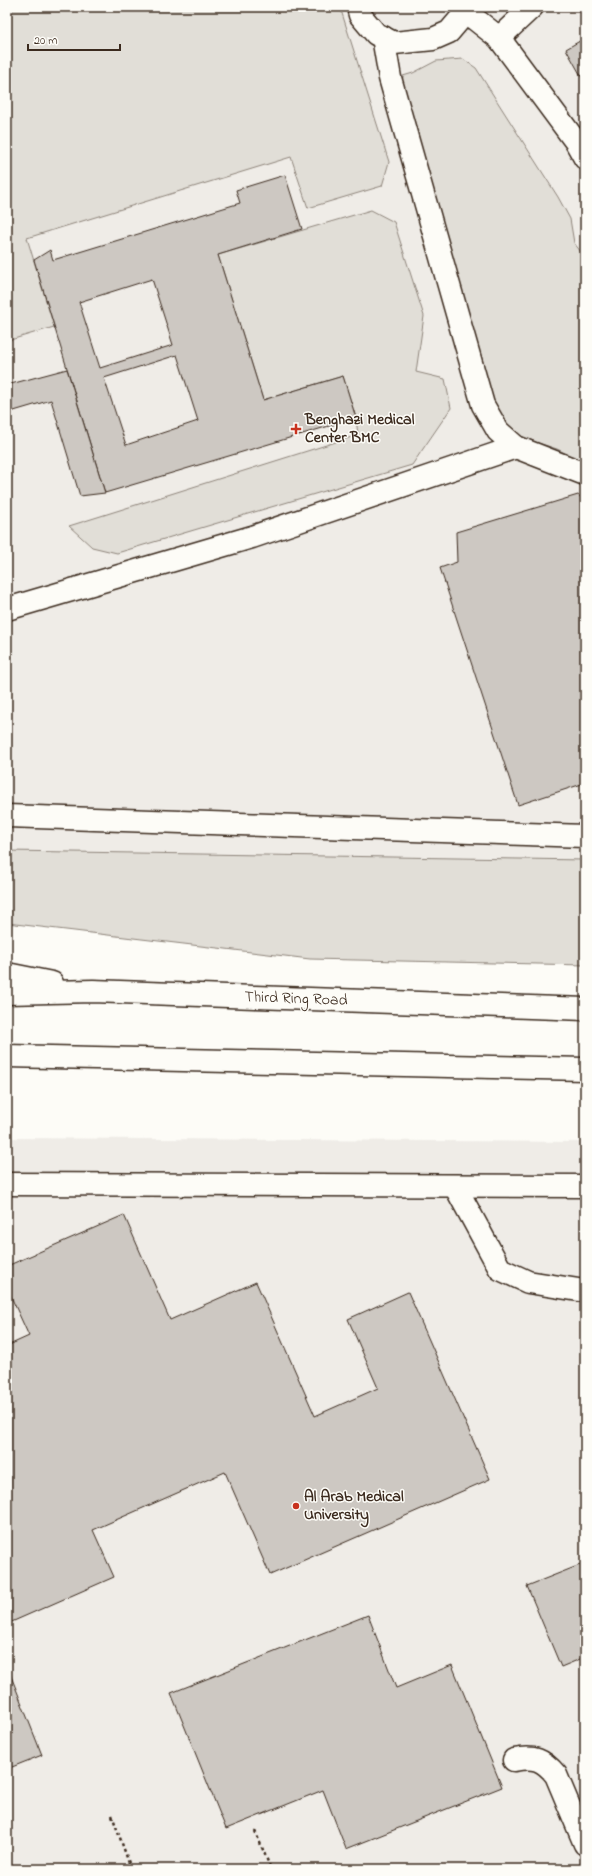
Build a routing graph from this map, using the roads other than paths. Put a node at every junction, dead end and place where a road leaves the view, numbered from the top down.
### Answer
1 (358, 7) edge
2 (532, 7) edge
3 (466, 10) edge
4 (383, 37) junction
5 (499, 38) junction
6 (585, 158) edge
7 (516, 446) junction
8 (585, 474) edge
9 (7, 609) edge
10 (7, 816) edge
11 (585, 836) edge
12 (7, 974) edge
13 (92, 992) junction
14 (7, 993) edge
15 (585, 1009) edge
16 (7, 1056) edge
17 (585, 1069) edge
18 (7, 1184) edge
19 (455, 1186) junction
20 (585, 1186) edge
21 (585, 1291) edge
22 (514, 1760) dead end
23 (585, 1844) edge

1 - 4 main road
2 - 5 main road
3 - 4 main road
3 - 5 main road
4 - 7 main road
5 - 6 main road
7 - 8 main road
7 - 9 main road
10 - 11 main road
12 - 13 main road
13 - 14 main road, Third Ring Road
13 - 15 main road, Third Ring Road
16 - 17 main road
18 - 19 main road
19 - 20 main road
19 - 21 main road
22 - 23 main road

